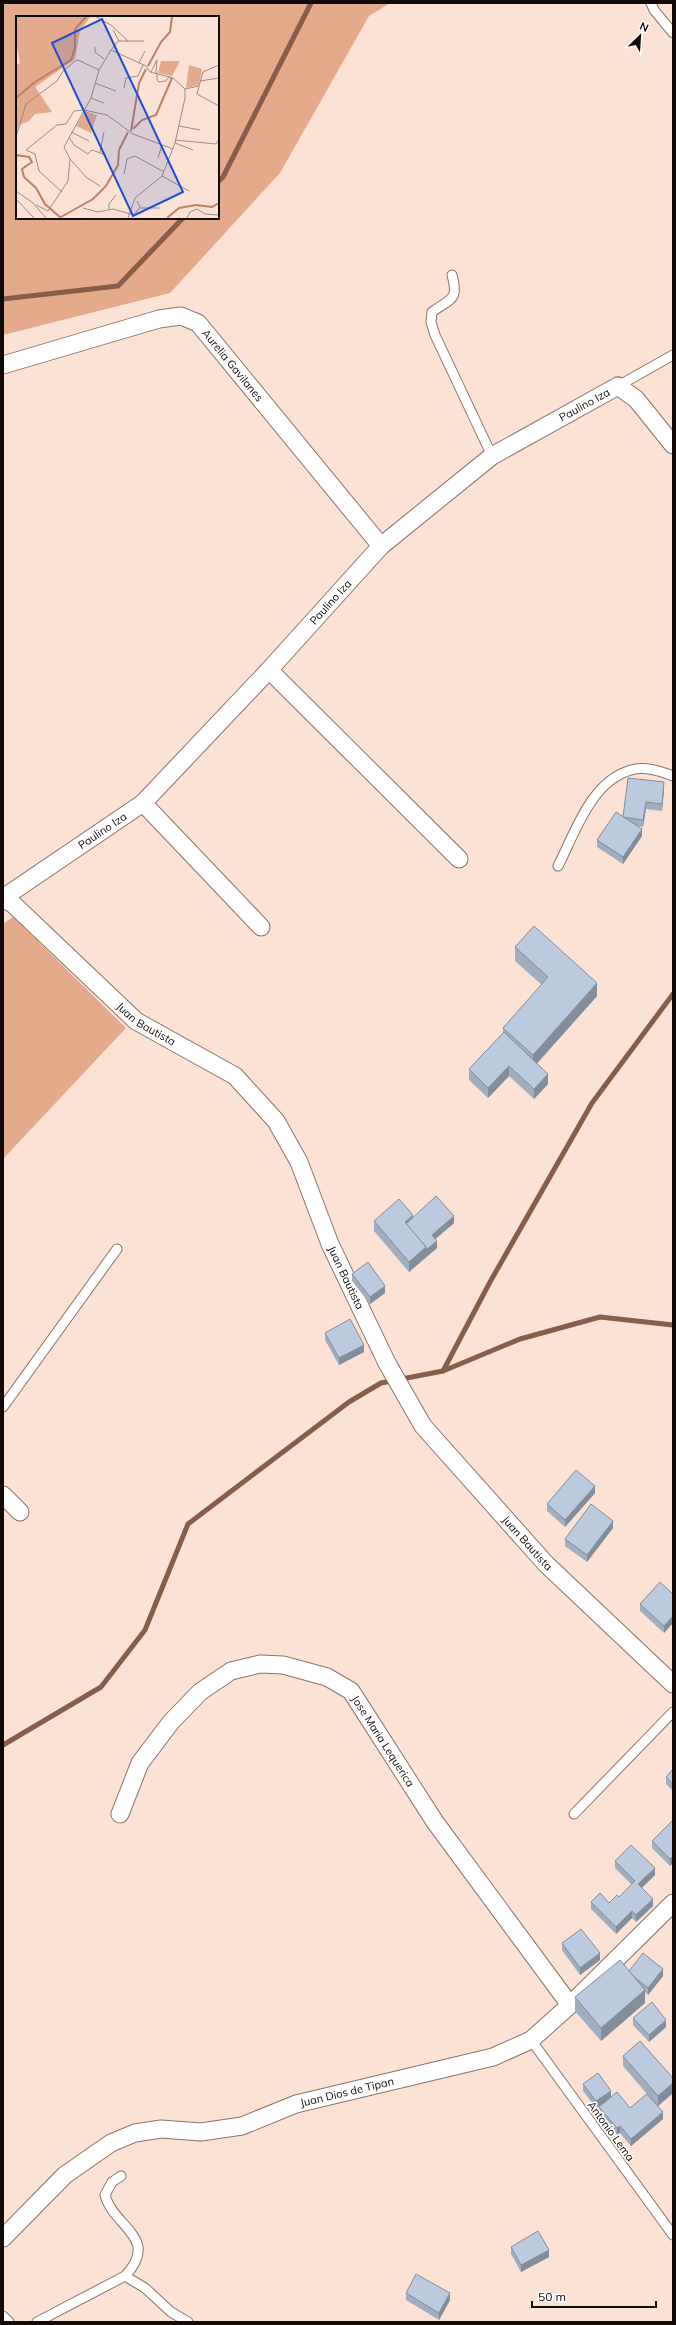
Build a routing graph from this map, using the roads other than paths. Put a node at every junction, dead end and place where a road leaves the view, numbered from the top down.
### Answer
1 (651, 3) edge
2 (673, 33) edge
3 (452, 275) dead end
4 (673, 355) edge
5 (3, 365) edge
6 (618, 386) junction
7 (673, 445) edge
8 (492, 456) junction
9 (381, 546) junction
10 (269, 670) junction
11 (673, 776) edge
12 (143, 804) junction
13 (459, 859) dead end
14 (558, 866) dead end
15 (3, 898) edge
16 (262, 927) dead end
17 (117, 1250) dead end
18 (3, 1407) edge
19 (3, 1495) edge
20 (20, 1512) dead end
21 (673, 1684) edge
22 (673, 1712) edge
23 (120, 1814) dead end
24 (574, 1814) dead end
25 (673, 1903) edge
26 (570, 2005) junction
27 (531, 2040) junction
28 (121, 2176) dead end
29 (673, 2235) edge
30 (3, 2238) edge
31 (125, 2276) junction
32 (3, 2316) edge
33 (8, 2322) edge
34 (37, 2322) edge
35 (188, 2322) edge

1 - 2 lane
3 - 8 lane
4 - 6 lane
5 - 9 street, Aurelia Gavilanes
6 - 7 street, Paulino Iza
6 - 8 street, Paulino Iza
8 - 9 street, Paulino Iza
9 - 10 street, Paulino Iza
10 - 12 street, Paulino Iza
10 - 13 street
11 - 14 lane
12 - 15 street, Paulino Iza
12 - 16 street
15 - 21 street, Juan Bautista
17 - 18 lane
19 - 20 street
22 - 24 lane
23 - 26 street, Jose Maria Lequerica
25 - 26 street, Juan Dios de Tipan
26 - 27 street, Juan Dios de Tipan
27 - 29 lane, Antonio Lema
27 - 30 street, Juan Dios de Tipan
28 - 31 lane
31 - 34 lane
31 - 35 lane
32 - 33 lane

